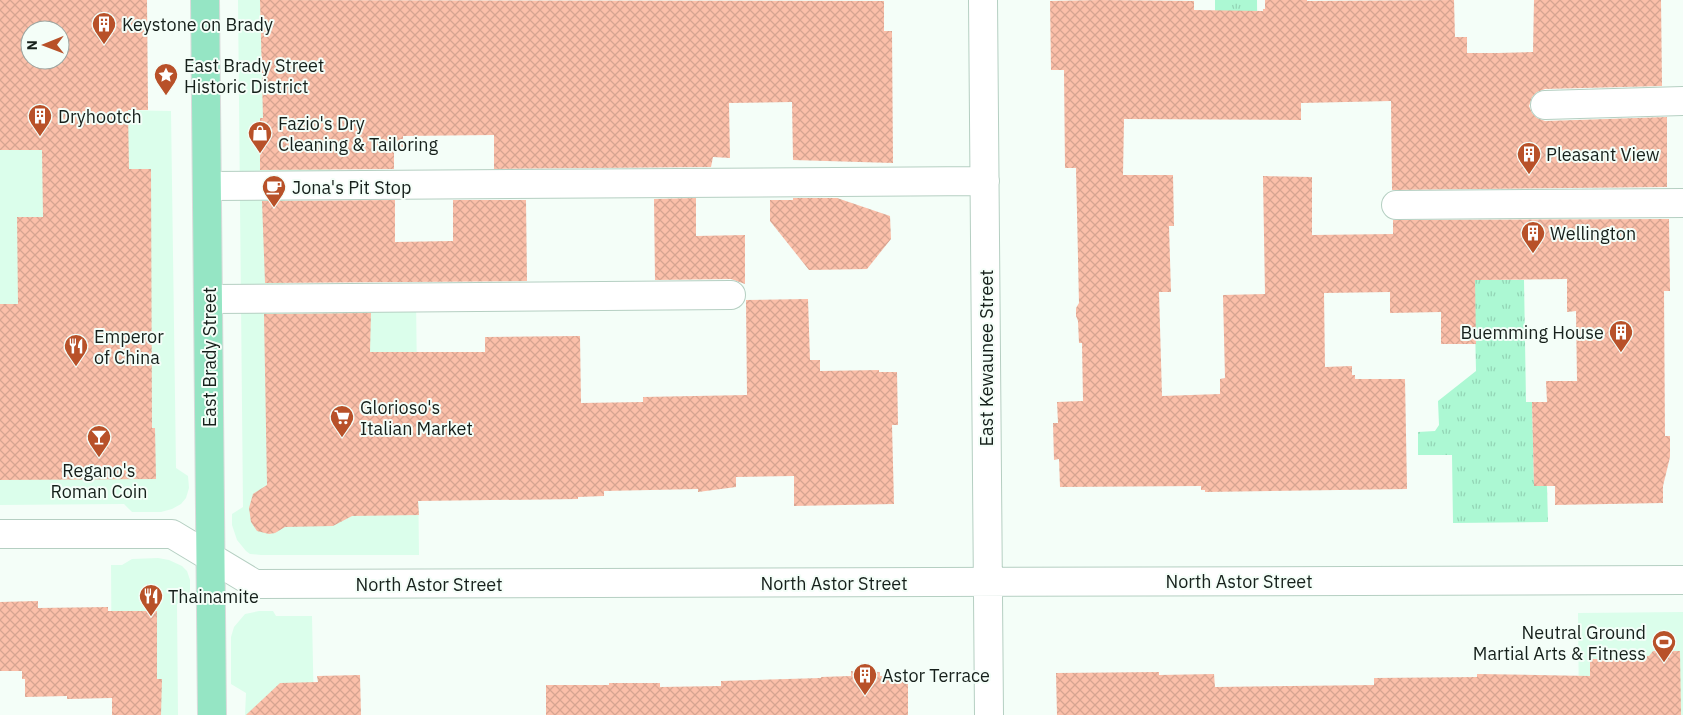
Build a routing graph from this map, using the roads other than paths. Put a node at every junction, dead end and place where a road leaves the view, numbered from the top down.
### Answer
1 (205, 0) edge
2 (983, 0) edge
3 (1683, 101) edge
4 (1545, 105) dead end
5 (984, 181) junction
6 (207, 186) junction
7 (1683, 203) edge
8 (1396, 205) dead end
9 (731, 295) dead end
10 (208, 299) junction
11 (0, 534) edge
12 (210, 557) junction
13 (1683, 580) edge
14 (988, 582) junction
15 (212, 715) edge
16 (989, 715) edge

1 - 6 main road, East Brady Street
2 - 5 street, East Kewaunee Street
3 - 4 street
5 - 6 street
5 - 14 street, East Kewaunee Street
6 - 10 main road, East Brady Street
7 - 8 street
9 - 10 street
10 - 12 main road, East Brady Street
11 - 12 street, North Astor Street
12 - 14 street, North Astor Street
12 - 15 main road, East Brady Street
13 - 14 street, North Astor Street
14 - 16 street, East Kewaunee Street

